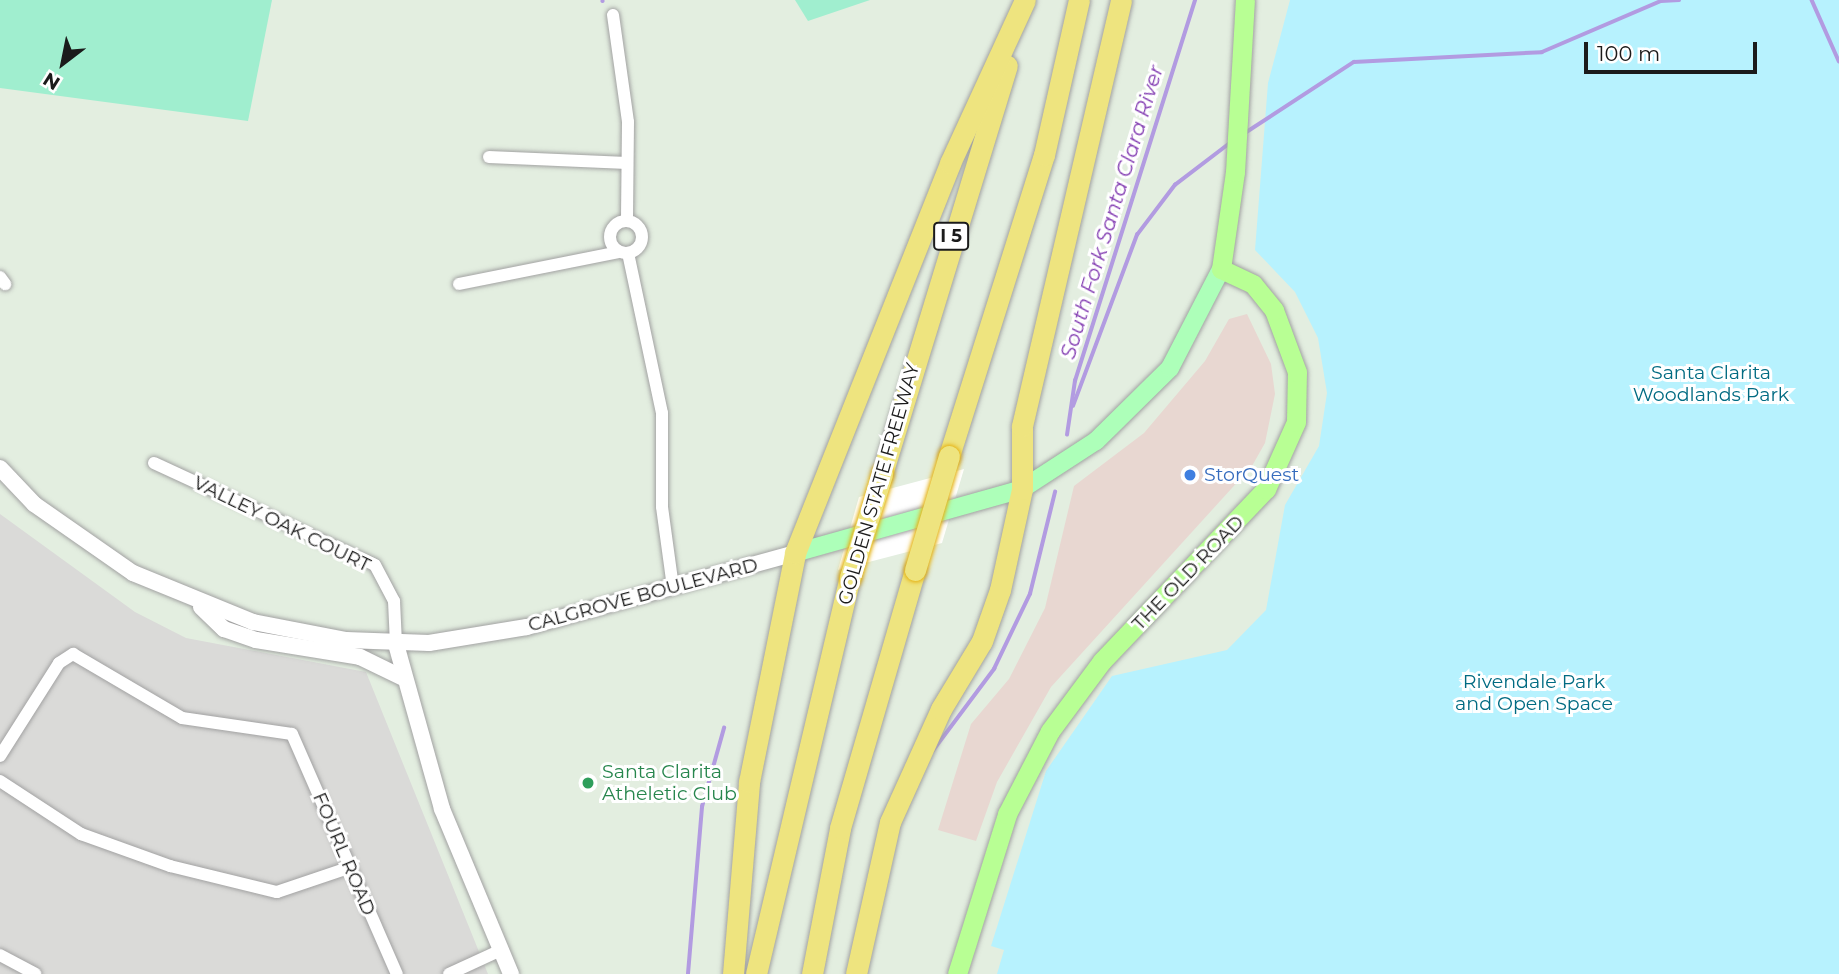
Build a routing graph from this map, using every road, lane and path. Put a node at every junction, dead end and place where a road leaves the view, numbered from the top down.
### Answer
1 (1025, 0) edge
2 (1079, 0) edge
3 (1121, 0) edge
4 (1245, 0) edge
5 (1257, 0) edge
6 (613, 15) dead end
7 (1248, 22) junction
8 (489, 157) dead end
9 (627, 163) junction
10 (627, 220) junction
11 (623, 252) junction
12 (1222, 269) junction
13 (459, 284) dead end
14 (154, 463) dead end
15 (0, 468) edge
16 (1022, 489) junction
17 (795, 552) junction
18 (673, 587) junction
19 (197, 603) junction
20 (396, 644) junction
21 (401, 677) junction
22 (0, 756) edge
23 (0, 781) edge
24 (348, 868) junction
25 (501, 950) junction
26 (0, 955) edge
27 (35, 974) edge
28 (397, 974) edge
29 (449, 974) edge
30 (511, 974) edge
31 (733, 974) edge
32 (756, 974) edge
33 (812, 974) edge
34 (856, 974) edge
35 (957, 974) edge

1 - 17 highway
1 - 32 highway, GOLDEN STATE FREEWAY / I 5, bridge
2 - 33 highway, bridge
3 - 16 highway
4 - 7 main road
5 - 7 main road
6 - 9 street
7 - 12 main road
8 - 9 street
9 - 10 street
10 - 11 street
10 - 11 street
11 - 13 street
11 - 18 street
12 - 16 main road, CALGROVE BOULEVARD
12 - 35 main road, THE OLD ROAD
14 - 20 street, VALLEY OAK COURT
15 - 19 street, CALGROVE BOULEVARD
16 - 17 main road, CALGROVE BOULEVARD
16 - 34 highway
17 - 18 street, CALGROVE BOULEVARD
17 - 31 highway
18 - 20 street, CALGROVE BOULEVARD
19 - 20 street, CALGROVE BOULEVARD
19 - 21 street
20 - 21 street
21 - 25 street
22 - 24 street, FOURL ROAD
23 - 24 street
24 - 28 street, FOURL ROAD
25 - 29 street
25 - 30 street
26 - 27 street

